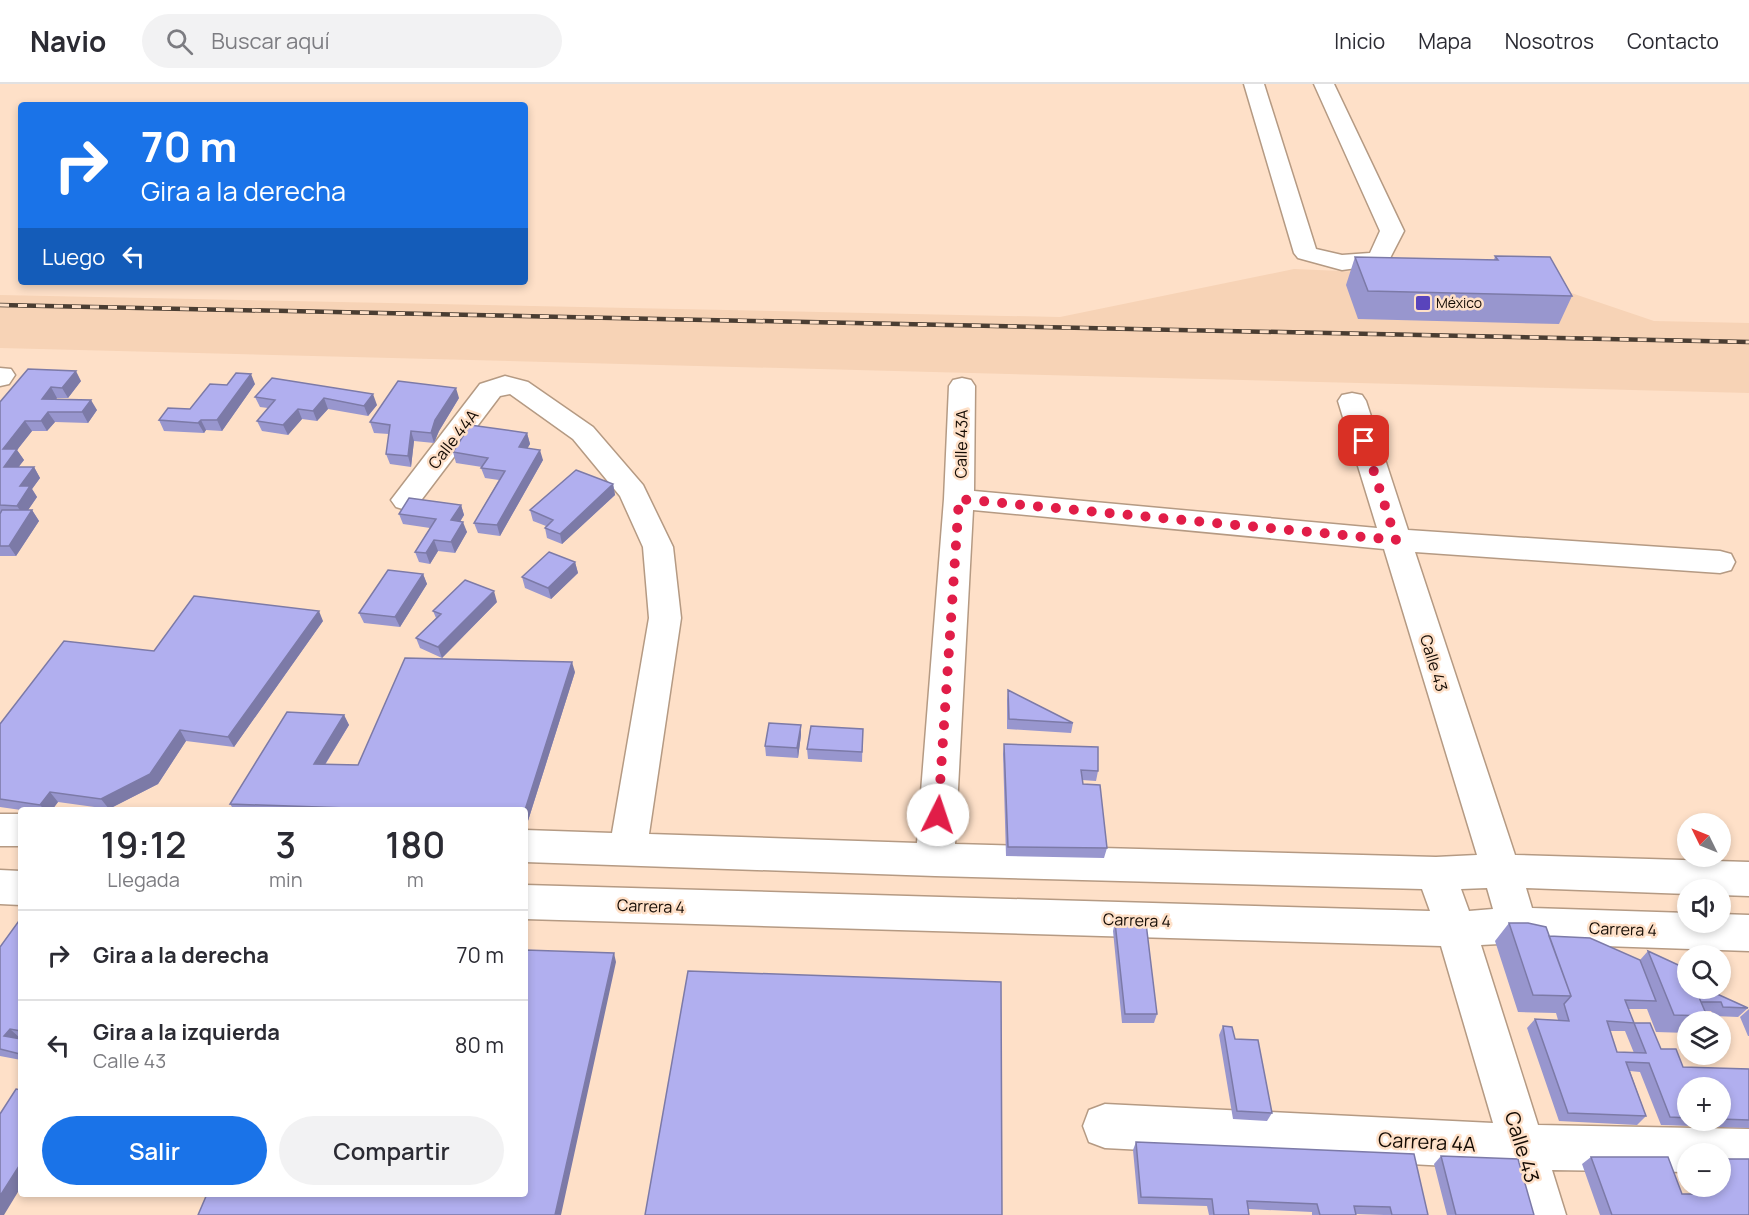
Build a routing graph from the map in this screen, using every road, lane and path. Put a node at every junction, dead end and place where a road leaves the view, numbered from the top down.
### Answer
1 (1254, 84) edge
2 (1324, 84) edge
3 (962, 386) dead end
4 (1352, 401) dead end
5 (959, 499) junction
6 (406, 500) edge
7 (1396, 540) junction
8 (1720, 562) dead end
9 (0, 830) edge
10 (18, 830) edge
11 (528, 846) edge
12 (628, 849) junction
13 (935, 860) junction
14 (1500, 871) junction
15 (1436, 873) junction
16 (1749, 879) edge
17 (528, 902) edge
18 (1518, 925) junction
19 (1456, 929) junction
20 (1749, 933) edge
21 (1105, 1126) dead end
22 (1522, 1147) junction
23 (1749, 1151) edge
24 (1543, 1215) edge

1 - 2 street
3 - 5 street, Calle 43A
4 - 7 street, Calle 43
5 - 7 street
5 - 13 street, Calle 43A
6 - 12 street, Calle 44A
7 - 8 street
7 - 14 street, Calle 43
9 - 10 street
11 - 12 street
12 - 13 street
13 - 15 street
14 - 15 street
14 - 16 street
14 - 18 street, Calle 43
15 - 19 street, Calle 43
17 - 19 street, Carrera 4
18 - 19 street, Carrera 4
18 - 20 street, Carrera 4
19 - 22 street, Calle 43
21 - 22 street, Carrera 4A
22 - 23 street, Carrera 4A
22 - 24 street, Calle 43

